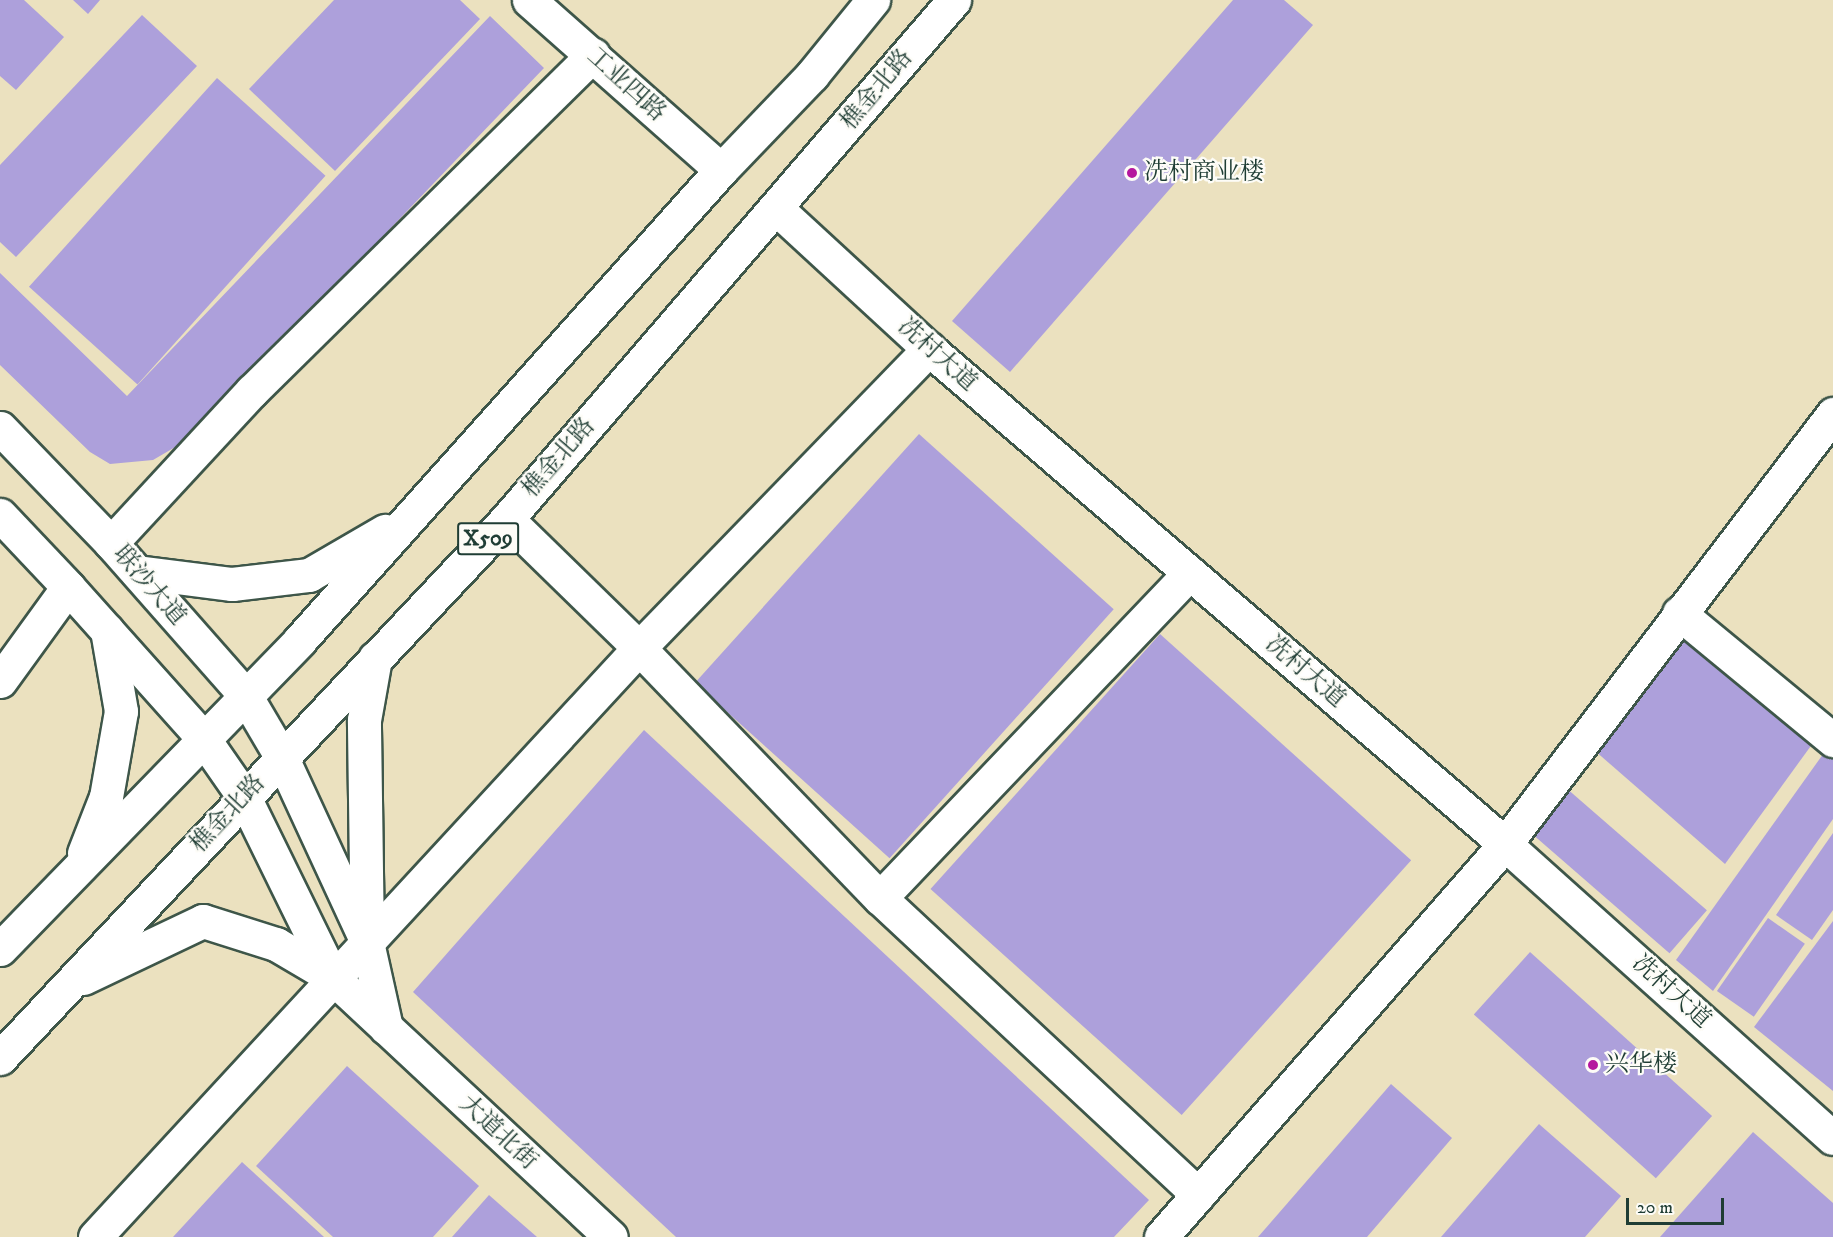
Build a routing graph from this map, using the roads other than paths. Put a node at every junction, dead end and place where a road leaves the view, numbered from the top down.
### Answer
1 (529, 0) edge
2 (873, 0) edge
3 (954, 0) edge
4 (593, 55) junction
5 (721, 170) junction
6 (776, 208) junction
7 (929, 349) junction
8 (1833, 414) edge
9 (0, 428) edge
10 (413, 514) junction
11 (0, 515) edge
12 (507, 519) junction
13 (111, 543) junction
14 (137, 572) junction
15 (1190, 573) junction
16 (68, 587) junction
17 (1679, 613) junction
18 (107, 630) junction
19 (639, 648) junction
20 (375, 658) junction
21 (0, 681) edge
22 (244, 695) junction
23 (203, 738) junction
24 (1833, 740) edge
25 (281, 756) junction
26 (244, 797) junction
27 (1505, 844) junction
28 (78, 869) junction
29 (880, 898) junction
30 (367, 942) junction
31 (0, 950) edge
32 (332, 977) junction
33 (68, 986) junction
34 (386, 1028) junction
35 (0, 1058) edge
36 (1833, 1138) edge
37 (1198, 1195) junction
38 (95, 1237) edge
39 (610, 1237) edge
40 (1161, 1237) edge

1 - 4 street, 工业四路
2 - 5 street
3 - 6 street, 樵金北路 / X509
4 - 5 street, 工业四路
4 - 13 street
5 - 10 street
6 - 7 street, 冼村大道
6 - 12 street, 樵金北路 / X509
7 - 15 street, 冼村大道
7 - 19 street
8 - 17 street
9 - 13 street, 联沙大道
10 - 14 street
10 - 22 street
11 - 16 street
12 - 19 street
12 - 20 street, 樵金北路 / X509
13 - 14 street, 联沙大道
14 - 22 street, 联沙大道
15 - 27 street, 冼村大道
15 - 29 street
16 - 18 street
16 - 21 street
17 - 24 street
17 - 27 street
18 - 23 street
18 - 28 street
19 - 29 street
19 - 30 street
20 - 25 street, 樵金北路 / X509
20 - 30 street
22 - 23 street
22 - 25 street, 联沙大道
23 - 26 street
23 - 28 street
25 - 26 street, 樵金北路 / X509
25 - 30 street
26 - 32 street, 大道北街
26 - 33 street, 樵金北路 / X509
27 - 36 street, 冼村大道
27 - 37 street
28 - 31 street
29 - 37 street
30 - 32 street
30 - 34 street
32 - 33 street
32 - 34 street, 大道北街
32 - 38 street
33 - 35 street, 樵金北路 / X509
34 - 39 street, 大道北街
37 - 40 street

